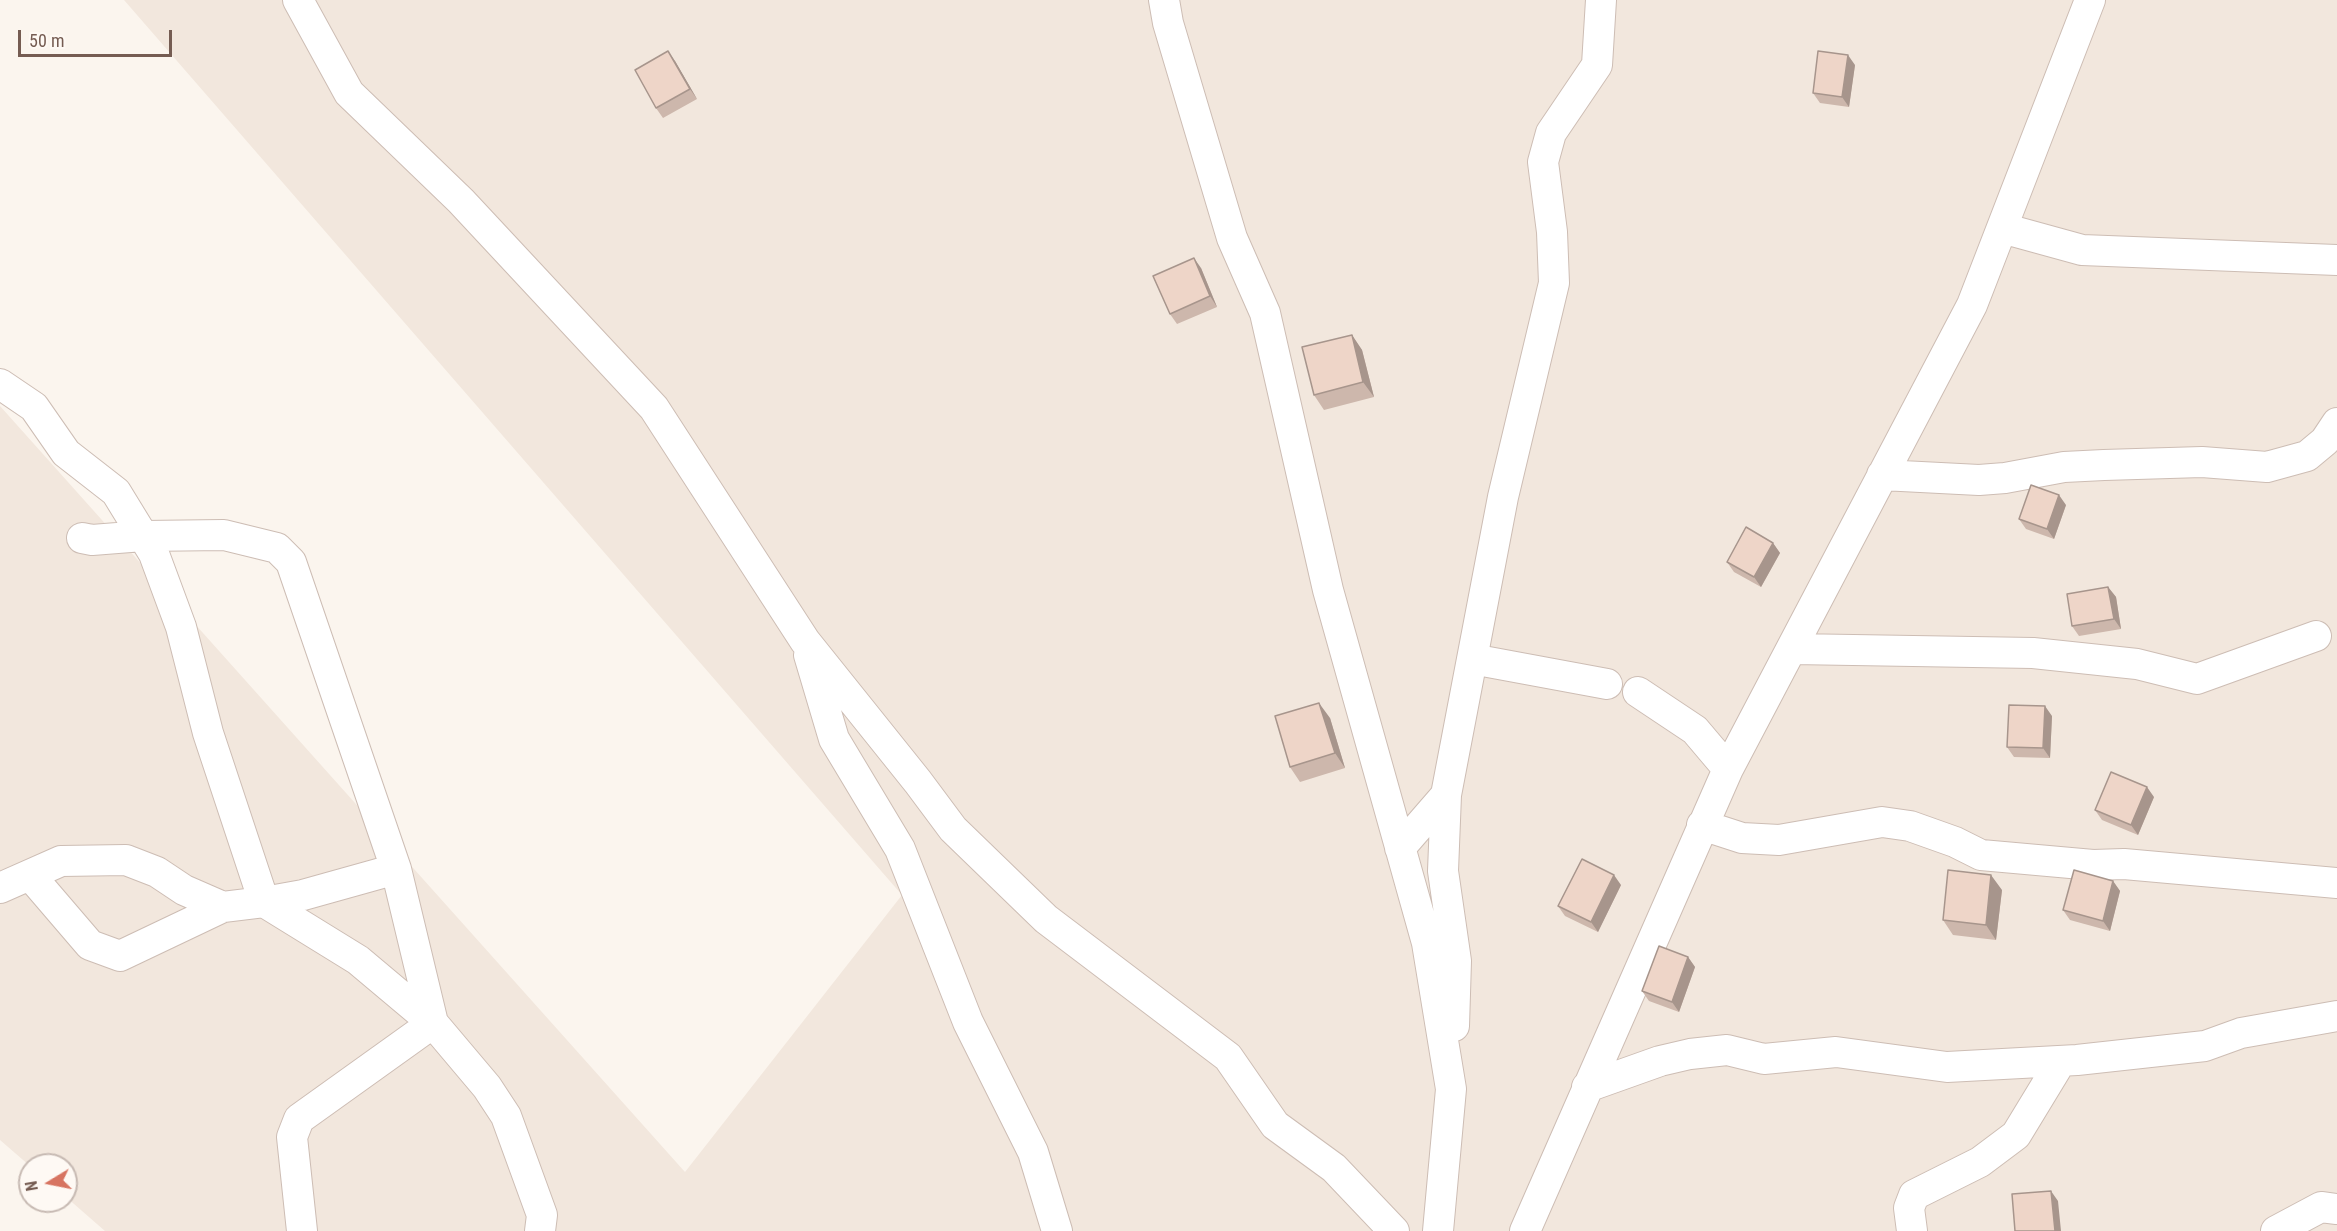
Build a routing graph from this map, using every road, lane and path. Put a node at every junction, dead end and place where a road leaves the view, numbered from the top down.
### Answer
1 (298, 0) edge
2 (1164, 0) edge
3 (1601, 0) edge
4 (2090, 0) edge
5 (2002, 228) junction
6 (2337, 260) edge
7 (0, 384) edge
8 (2337, 423) edge
9 (2307, 456) junction
10 (2337, 457) edge
11 (1882, 476) junction
12 (143, 536) junction
13 (82, 538) dead end
14 (2316, 636) dead end
15 (805, 641) junction
16 (1793, 649) junction
17 (1472, 659) junction
18 (1607, 684) dead end
19 (1638, 692) dead end
20 (1728, 768) junction
21 (1446, 795) junction
22 (1702, 825) junction
23 (1400, 848) junction
24 (396, 869) junction
25 (30, 875) junction
26 (2337, 883) edge
27 (0, 888) edge
28 (264, 902) junction
29 (224, 907) junction
30 (2337, 1016) edge
31 (433, 1023) junction
32 (2061, 1061) junction
33 (1587, 1088) junction
34 (1451, 1089) junction
35 (2337, 1209) edge
36 (302, 1231) edge
37 (540, 1231) edge
38 (1057, 1231) edge
39 (1394, 1231) edge
40 (1438, 1231) edge
41 (1525, 1231) edge
42 (1912, 1231) edge
43 (2276, 1231) edge

1 - 15 street
2 - 23 street
3 - 17 street
4 - 5 street
5 - 6 street
5 - 11 street
7 - 12 street
8 - 9 street
9 - 10 street
9 - 11 street
11 - 16 street
12 - 13 street
12 - 24 street
12 - 28 street
14 - 16 street
15 - 38 street
15 - 39 street
16 - 20 street
17 - 18 street
17 - 21 street
19 - 20 street
20 - 22 street
21 - 23 street
21 - 34 street
22 - 26 street
22 - 33 street
23 - 34 street
24 - 28 street
24 - 31 street
25 - 27 street
25 - 29 street
25 - 29 street
28 - 29 street
28 - 31 street
30 - 32 street
31 - 36 street
31 - 37 street
32 - 33 street
32 - 42 street
33 - 41 street
34 - 40 street
35 - 43 street

